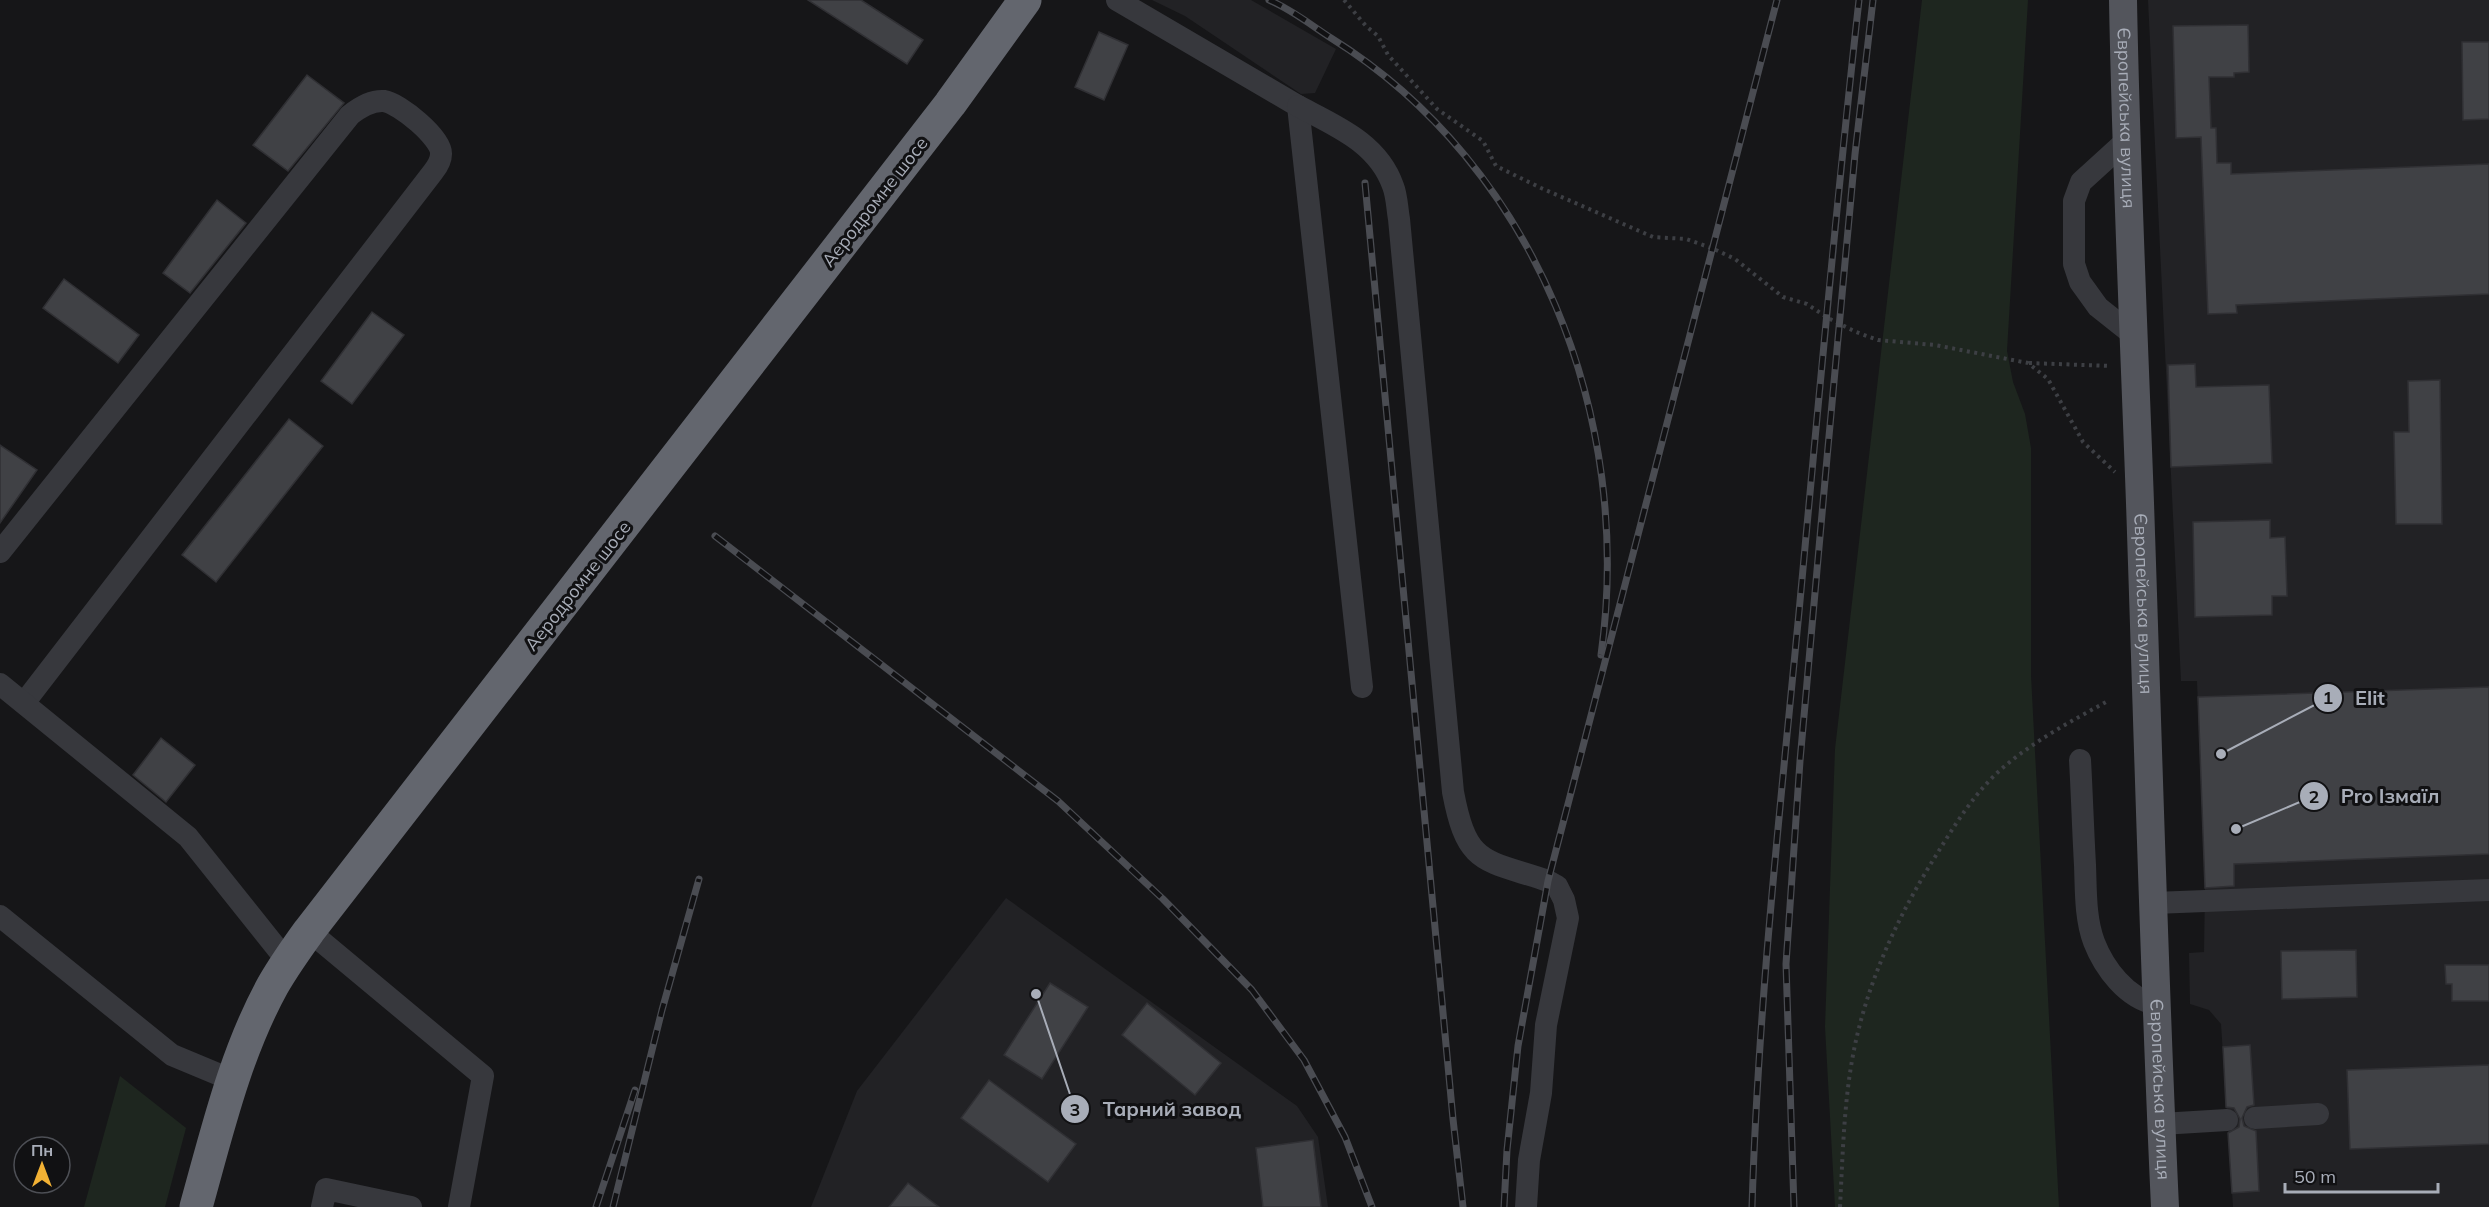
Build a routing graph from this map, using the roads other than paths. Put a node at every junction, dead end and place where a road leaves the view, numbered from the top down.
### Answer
1 (1025, 0) edge
2 (1117, 0) edge
3 (2123, 0) edge
4 (1298, 106) junction
5 (2126, 141) junction
6 (2132, 334) junction
7 (0, 552) edge
8 (0, 684) edge
9 (1362, 687) dead end
10 (24, 703) junction
11 (2080, 760) dead end
12 (2489, 890) edge
13 (2154, 903) junction
14 (0, 916) edge
15 (309, 931) junction
16 (287, 961) junction
17 (2156, 1004) junction
18 (232, 1080) junction
19 (2318, 1114) dead end
20 (2255, 1118) dead end
21 (2227, 1120) dead end
22 (2161, 1124) junction
23 (399, 1206) edge
24 (196, 1207) edge
25 (322, 1207) edge
26 (459, 1207) edge
27 (1526, 1207) edge
28 (2165, 1207) edge

1 - 15 highway, Аеродромне шосе
2 - 4 street
3 - 5 main road, Європейська вулиця
4 - 9 street
4 - 27 street
5 - 6 main road, Європейська вулиця
5 - 6 street
6 - 13 main road, Європейська вулиця
7 - 10 street
8 - 10 street
10 - 16 street
11 - 17 street
12 - 13 street
13 - 17 main road, Європейська вулиця
14 - 18 street
15 - 16 highway, Аеродромне шосе
15 - 26 street
16 - 18 highway, Аеродромне шосе
17 - 22 main road, Європейська вулиця
18 - 24 highway, Аеродромне шосе
19 - 20 street
21 - 22 street
22 - 28 main road, Європейська вулиця
23 - 25 street

